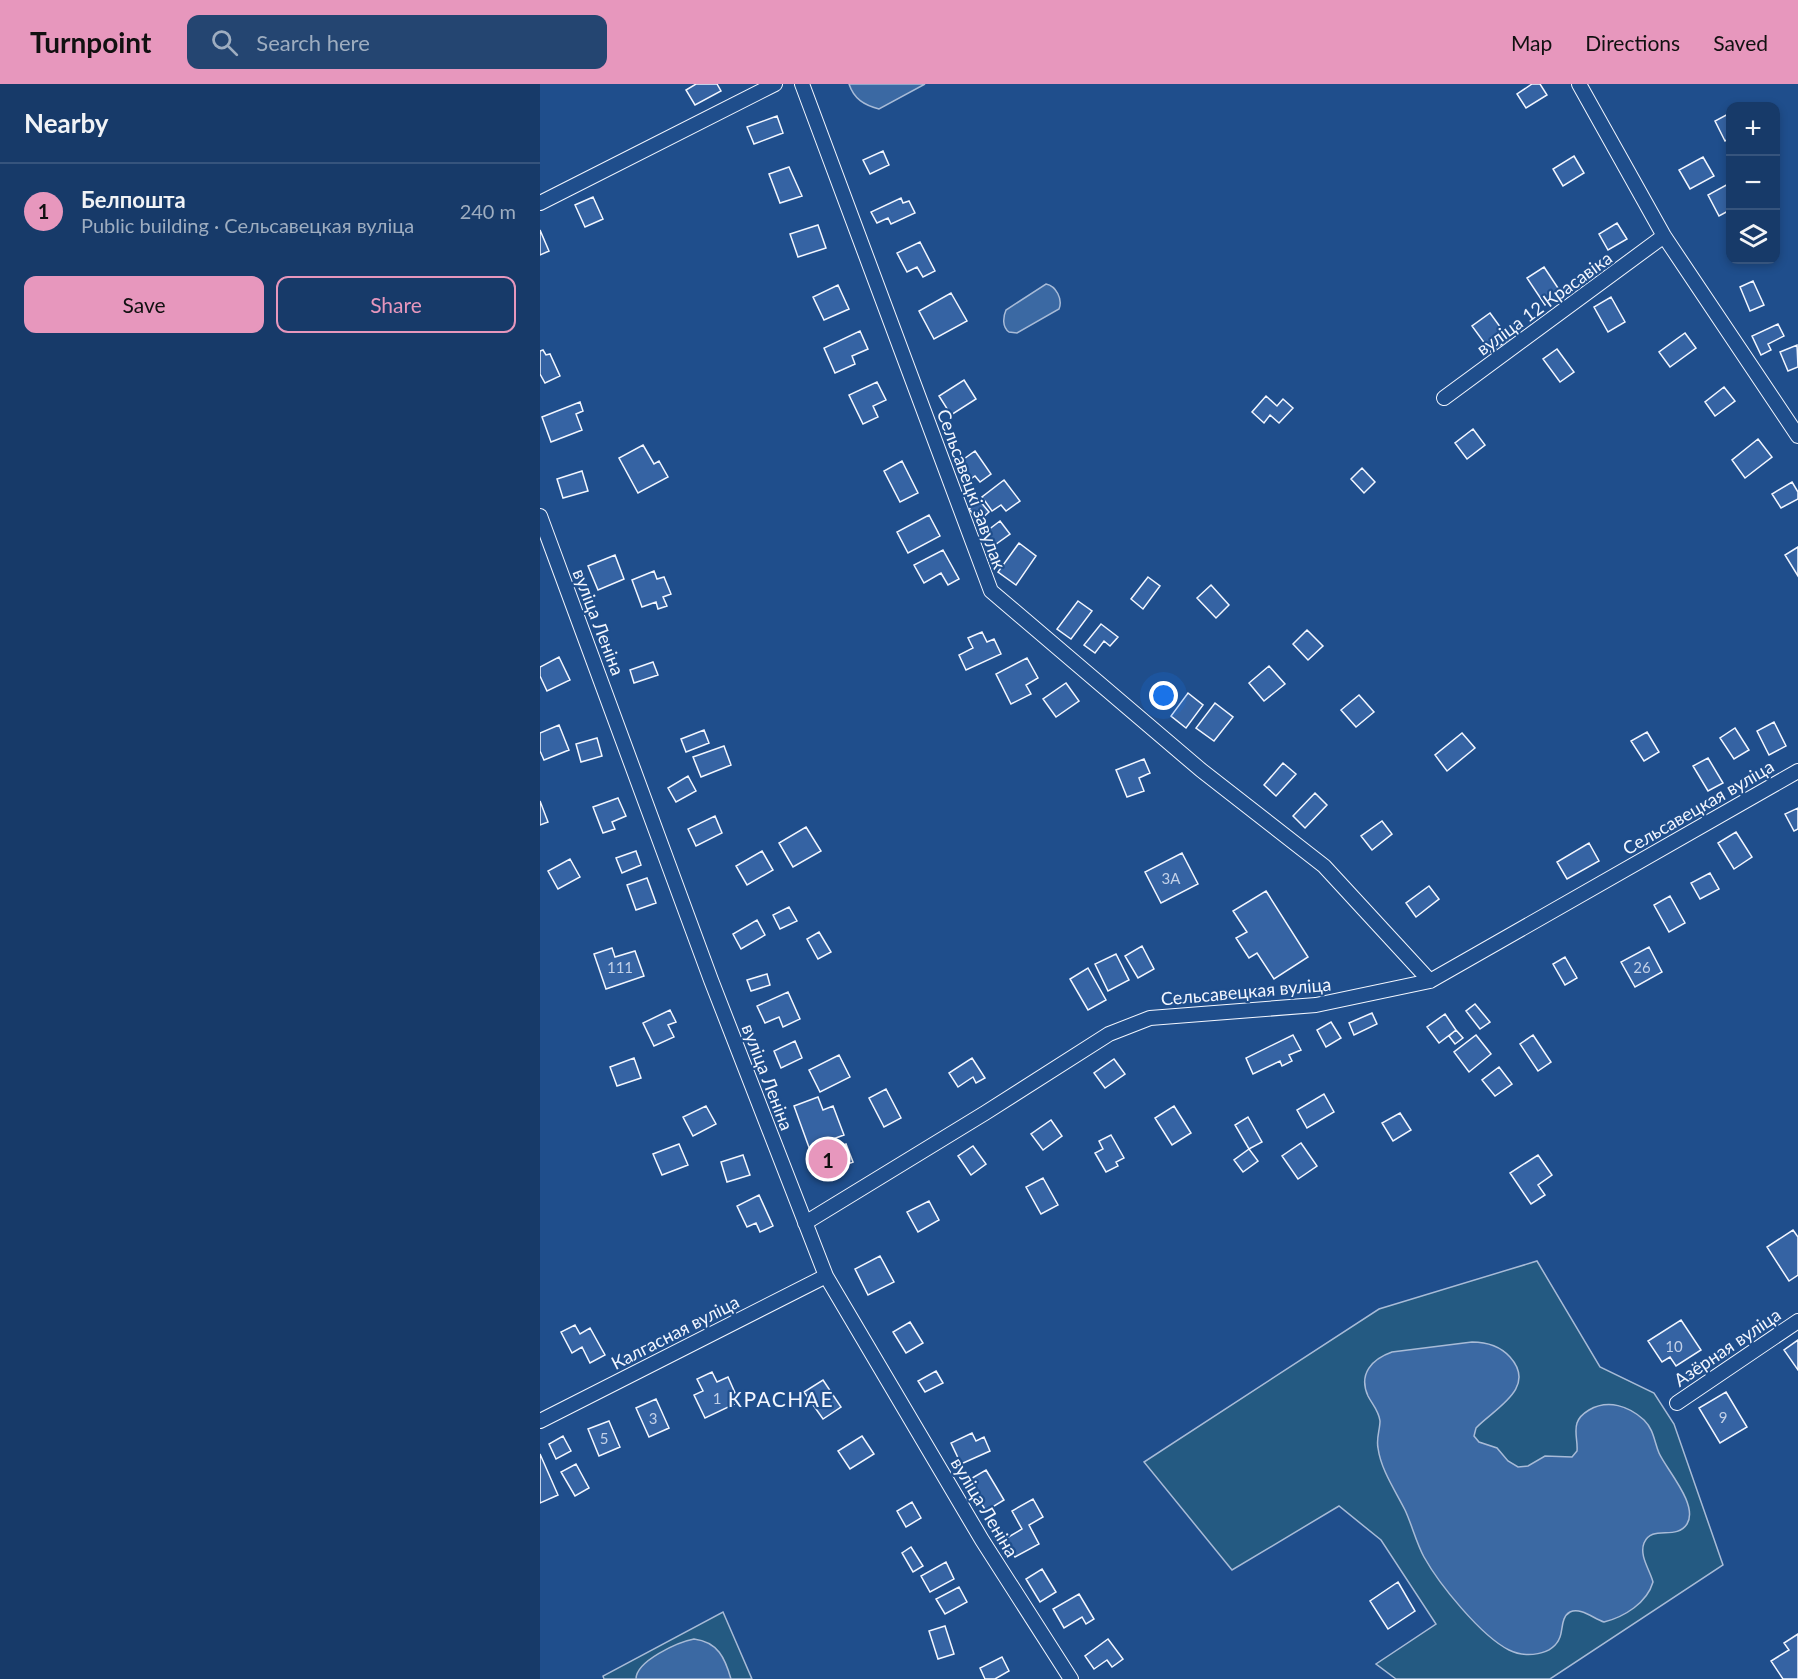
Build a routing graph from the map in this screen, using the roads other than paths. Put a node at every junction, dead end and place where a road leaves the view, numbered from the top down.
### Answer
1 (775, 84) edge
2 (802, 84) edge
3 (1579, 84) edge
4 (540, 203) edge
5 (1664, 236) junction
6 (1444, 398) dead end
7 (1798, 436) edge
8 (540, 516) edge
9 (1798, 771) edge
10 (1430, 981) junction
11 (805, 1223) junction
12 (826, 1276) junction
13 (1798, 1321) edge
14 (1677, 1403) dead end
15 (540, 1421) edge
16 (1071, 1679) edge

1 - 4 street
2 - 10 street, Сельсавецкі завулак
3 - 5 street
5 - 6 street, вуліца 12 Красавіка
5 - 7 street
8 - 11 street, вуліца Леніна
9 - 10 street, Сельсавецкая вуліца
10 - 11 street, Сельсавецкая вуліца
11 - 12 street, вуліца Леніна
12 - 15 street, Калгасная вуліца
12 - 16 street, вуліца Леніна
13 - 14 street, Азёрная вуліца

